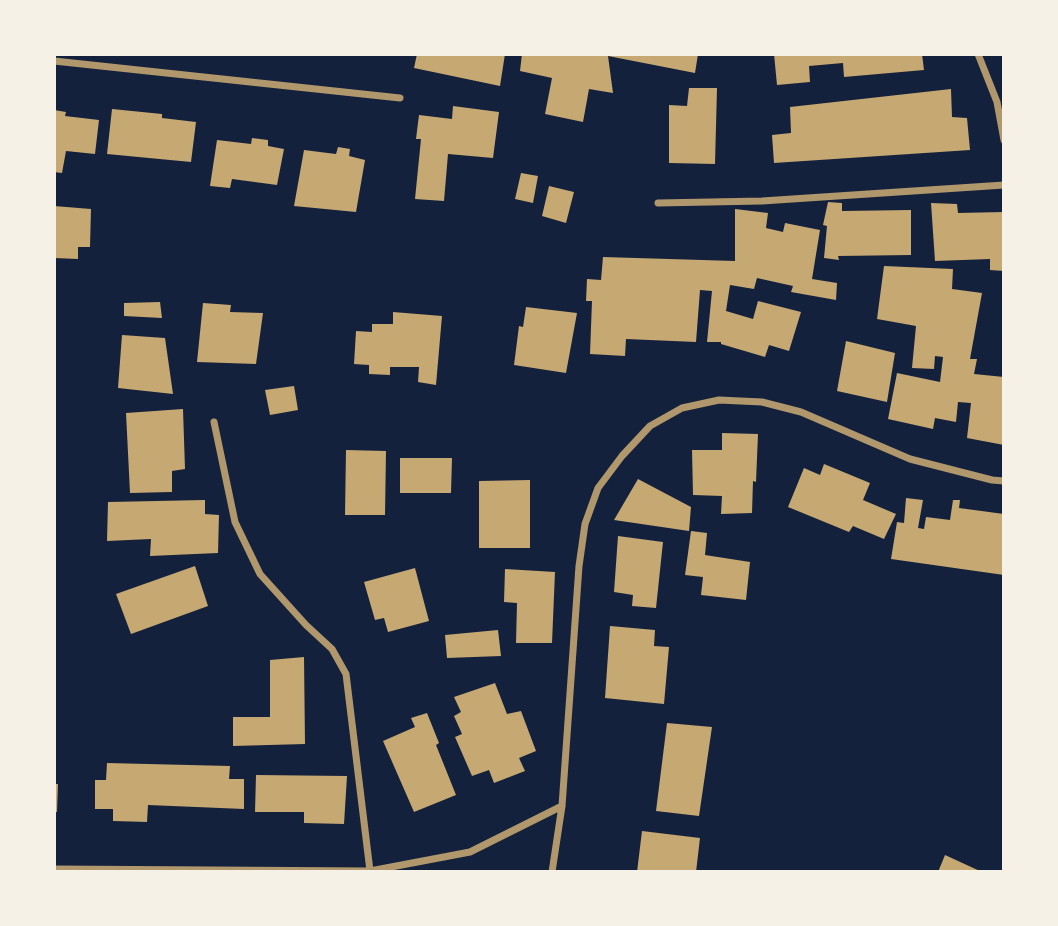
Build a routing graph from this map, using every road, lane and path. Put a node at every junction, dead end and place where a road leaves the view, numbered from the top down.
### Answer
1 (978, 54) edge
2 (54, 61) edge
3 (400, 97) dead end
4 (1004, 140) edge
5 (1004, 185) edge
6 (657, 203) dead end
7 (214, 422) dead end
8 (1004, 481) edge
9 (562, 806) junction
10 (54, 869) edge
11 (370, 871) edge
12 (552, 872) edge

1 - 4 street
2 - 3 street
5 - 6 street
7 - 11 street
8 - 9 street
9 - 11 street
9 - 12 street
10 - 11 street

